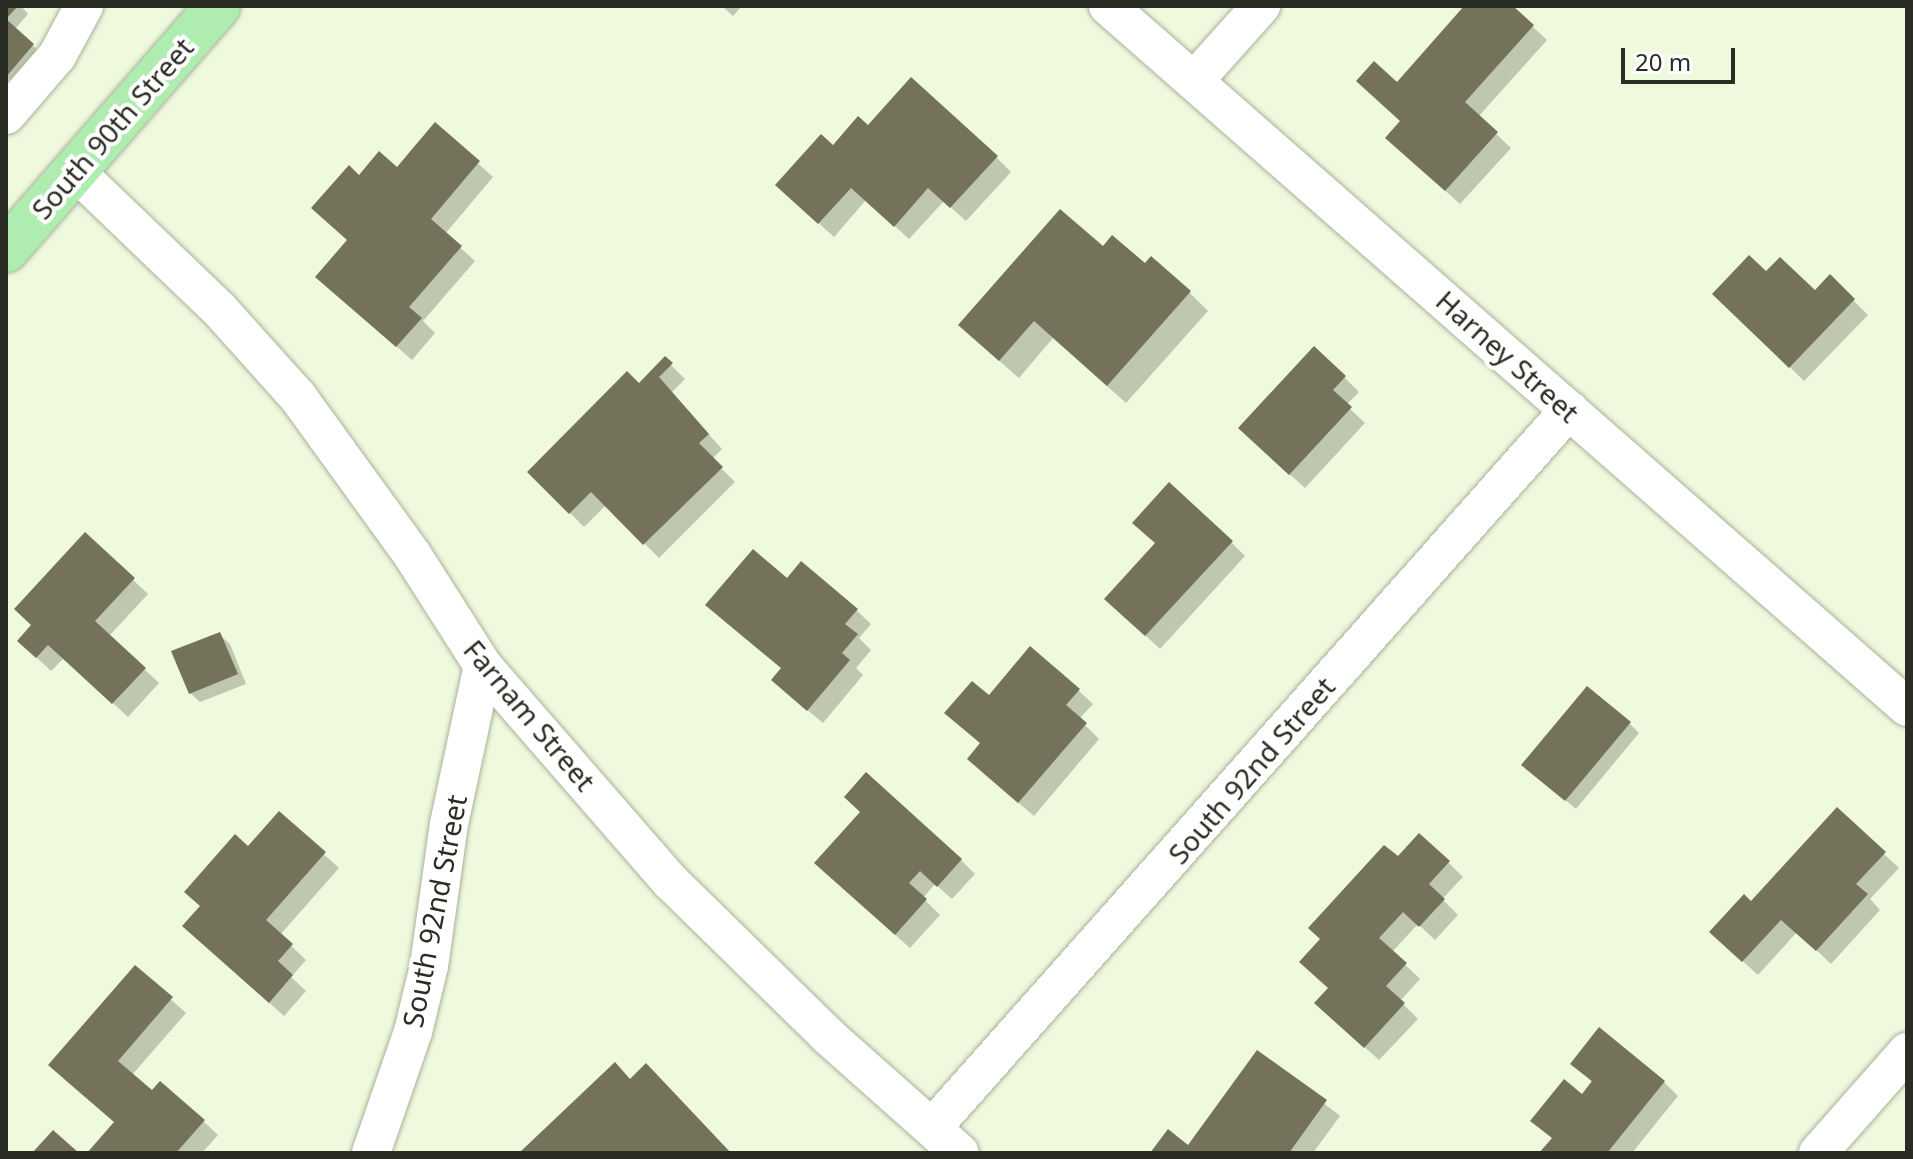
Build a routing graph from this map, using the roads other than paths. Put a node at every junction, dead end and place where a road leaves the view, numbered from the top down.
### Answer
1 (84, 6) edge
2 (218, 6) edge
3 (1108, 6) edge
4 (1261, 6) edge
5 (1194, 81) junction
6 (6, 115) edge
7 (75, 171) junction
8 (6, 250) edge
9 (1569, 410) junction
10 (483, 666) junction
11 (1907, 707) edge
12 (1907, 1052) edge
13 (932, 1128) junction
14 (371, 1153) edge
15 (960, 1153) edge
16 (1818, 1153) edge

1 - 6 street
2 - 7 main road, South 90th Street
3 - 5 street, Harney Street
4 - 5 street
5 - 9 street, Harney Street
7 - 8 main road, South 90th Street
7 - 10 street, Farnam Street
9 - 11 street, Harney Street
9 - 13 street, South 92nd Street
10 - 13 street, Farnam Street
10 - 14 street, South 92nd Street
12 - 16 street
13 - 15 street, Farnam Street

